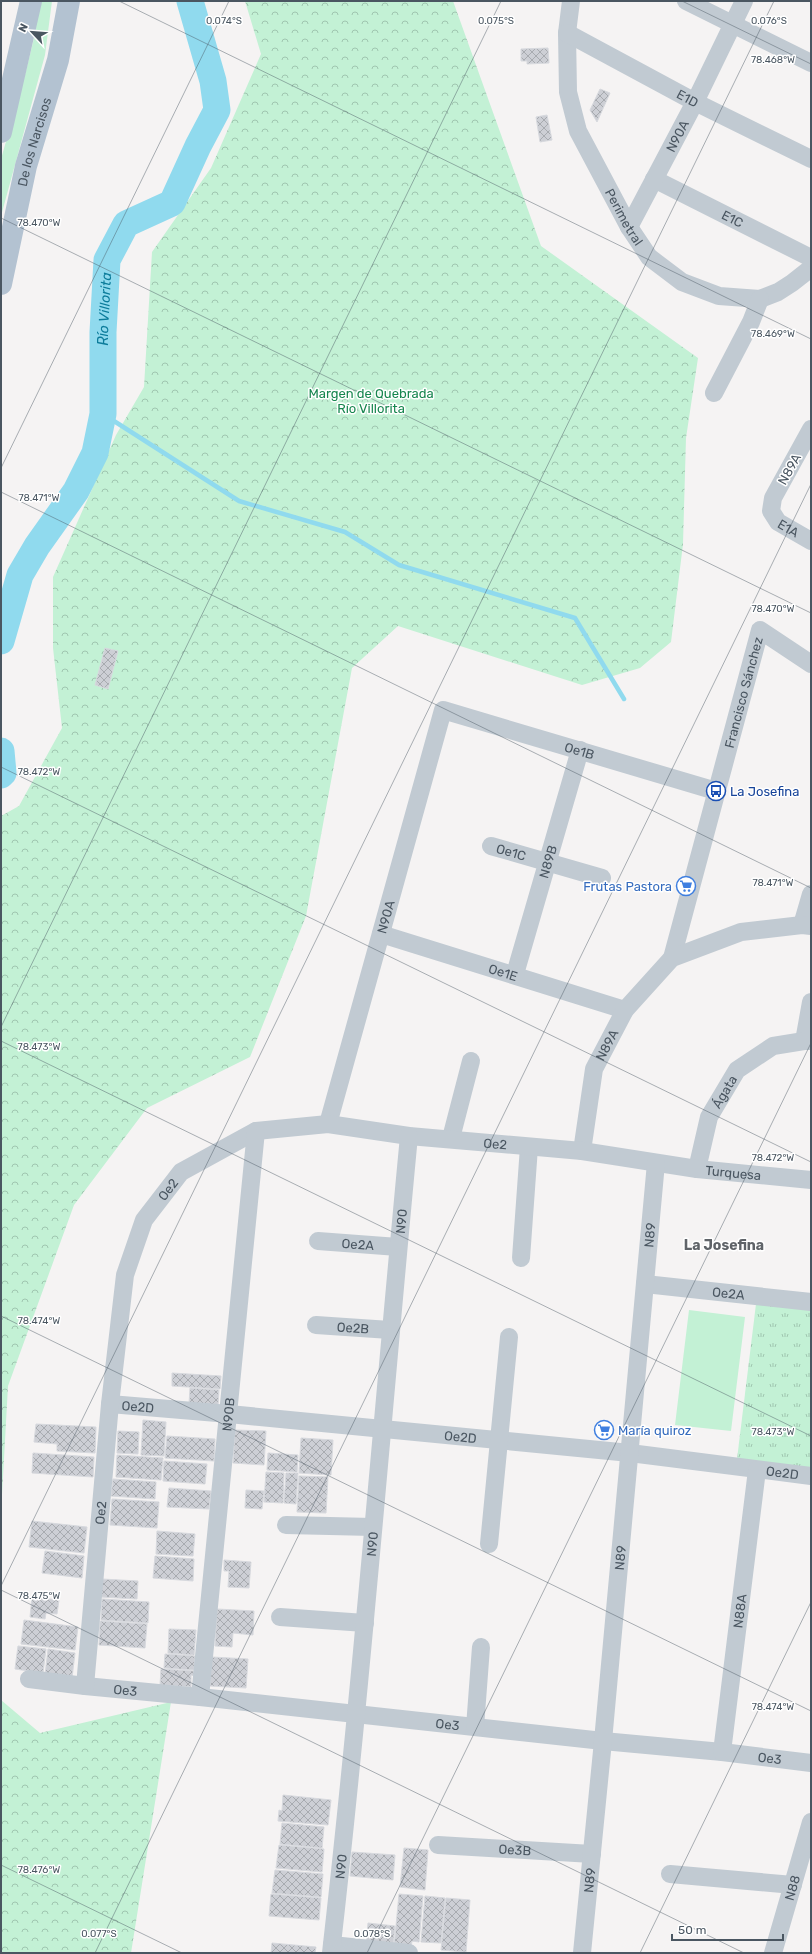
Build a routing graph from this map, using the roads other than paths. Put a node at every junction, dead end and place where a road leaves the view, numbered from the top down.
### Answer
1 (32, 1) edge
2 (69, 1) edge
3 (571, 1) edge
4 (686, 1) edge
5 (744, 1) edge
6 (733, 24) junction
7 (567, 34) junction
8 (811, 63) edge
9 (695, 102) junction
10 (1, 132) edge
11 (811, 159) edge
12 (654, 180) junction
13 (630, 227) junction
14 (811, 258) edge
15 (811, 268) edge
16 (1, 284) edge
17 (760, 299) junction
18 (714, 393) dead end
19 (811, 429) edge
20 (771, 511) joint
21 (811, 541) edge
22 (811, 664) edge
23 (443, 710) joint
24 (580, 750) junction
25 (716, 791) junction
26 (491, 846) dead end
27 (548, 861) junction
28 (602, 878) dead end
29 (811, 894) edge
30 (806, 925) edge
31 (381, 934) junction
32 (672, 958) junction
33 (515, 974) junction
34 (811, 1002) edge
35 (625, 1010) junction
36 (808, 1041) edge
37 (471, 1060) dead end
38 (328, 1124) junction
39 (256, 1131) junction
40 (409, 1136) junction
41 (450, 1138) junction
42 (529, 1146) junction
43 (582, 1151) junction
44 (656, 1163) junction
45 (697, 1169) junction
46 (811, 1180) edge
47 (318, 1241) dead end
48 (398, 1247) junction
49 (521, 1258) dead end
50 (645, 1284) junction
51 (811, 1302) edge
52 (316, 1325) dead end
53 (390, 1330) junction
54 (509, 1337) dead end
55 (110, 1404) junction
56 (229, 1414) junction
57 (381, 1429) junction
58 (499, 1440) junction
59 (630, 1453) junction
60 (757, 1470) junction
61 (811, 1476) edge
62 (286, 1525) dead end
63 (373, 1527) junction
64 (489, 1544) dead end
65 (280, 1617) dead end
66 (365, 1623) junction
67 (481, 1647) dead end
68 (29, 1679) dead end
69 (85, 1686) junction
70 (200, 1697) junction
71 (357, 1715) junction
72 (475, 1727) junction
73 (603, 1741) junction
74 (722, 1752) junction
75 (811, 1763) edge
76 (811, 1822) edge
77 (438, 1845) dead end
78 (592, 1854) junction
79 (670, 1874) dead end
80 (793, 1885) junction
81 (332, 1949) edge
82 (409, 1953) edge
83 (582, 1953) edge
84 (773, 1953) edge

1 - 10 main road
2 - 16 main road, De los Narcisos
3 - 7 street, Perimetral
4 - 6 street
5 - 6 street, N90A
6 - 8 street
6 - 9 street, N90A
7 - 9 street, E1D
7 - 13 street, Perimetral
9 - 11 street, E1D
9 - 12 street, N90A
12 - 13 street, N90A
12 - 14 street, E1C
13 - 17 street, Perimetral
15 - 17 street, Perimetral
17 - 18 street
19 - 20 street, N89A
20 - 21 street, E1A
22 - 25 street, Francisco Sánchez
23 - 24 street, Oe1B
23 - 31 street, N90A
24 - 25 street, Oe1B
24 - 27 street, N89B
25 - 32 street, N89A
26 - 27 street, Oe1C
27 - 28 street, Oe1C
27 - 33 street, N89B
29 - 30 street
30 - 32 street, N89A
31 - 33 street, Oe1E
31 - 38 street, N90A
32 - 35 street, N89A
33 - 35 street, Oe1E
34 - 36 street
35 - 43 street, N89A
36 - 45 street, Ágata
37 - 41 street
38 - 39 street, Oe2
38 - 40 street, Oe2
39 - 55 street, Oe2
39 - 56 street, N90B
40 - 41 street, Oe2
40 - 48 street, N90
41 - 42 street, Oe2
42 - 43 street, Oe2
42 - 49 street
43 - 44 street, Oe2
44 - 45 street, Turquesa
44 - 50 street, N89
45 - 46 street, Turquesa
47 - 48 street, Oe2A
48 - 53 street, N90
50 - 51 street, Oe2A
50 - 59 street, N89
52 - 53 street, Oe2B
53 - 57 street, N90
54 - 58 street
55 - 56 street, Oe2D
55 - 69 street, Oe2
56 - 57 street, Oe2D
56 - 70 street, N90B
57 - 58 street, Oe2D
57 - 63 street, N90
58 - 59 street, Oe2D
58 - 64 street
59 - 60 street, Oe2D
59 - 73 street, N89
60 - 61 street, Oe2D
60 - 74 street, N88A
62 - 63 street
63 - 66 street, N90
65 - 66 street
66 - 71 street, N90
67 - 72 street
68 - 69 street, Oe3
69 - 70 street, Oe3
70 - 71 street, Oe3
71 - 72 street, Oe3
71 - 81 street, N90
72 - 73 street, Oe3
73 - 74 street, Oe3
73 - 78 street, N89
74 - 75 street, Oe3
76 - 80 street, N88
77 - 78 street, Oe3B
78 - 83 street, N89
79 - 80 street
80 - 84 street, N88
81 - 82 street

